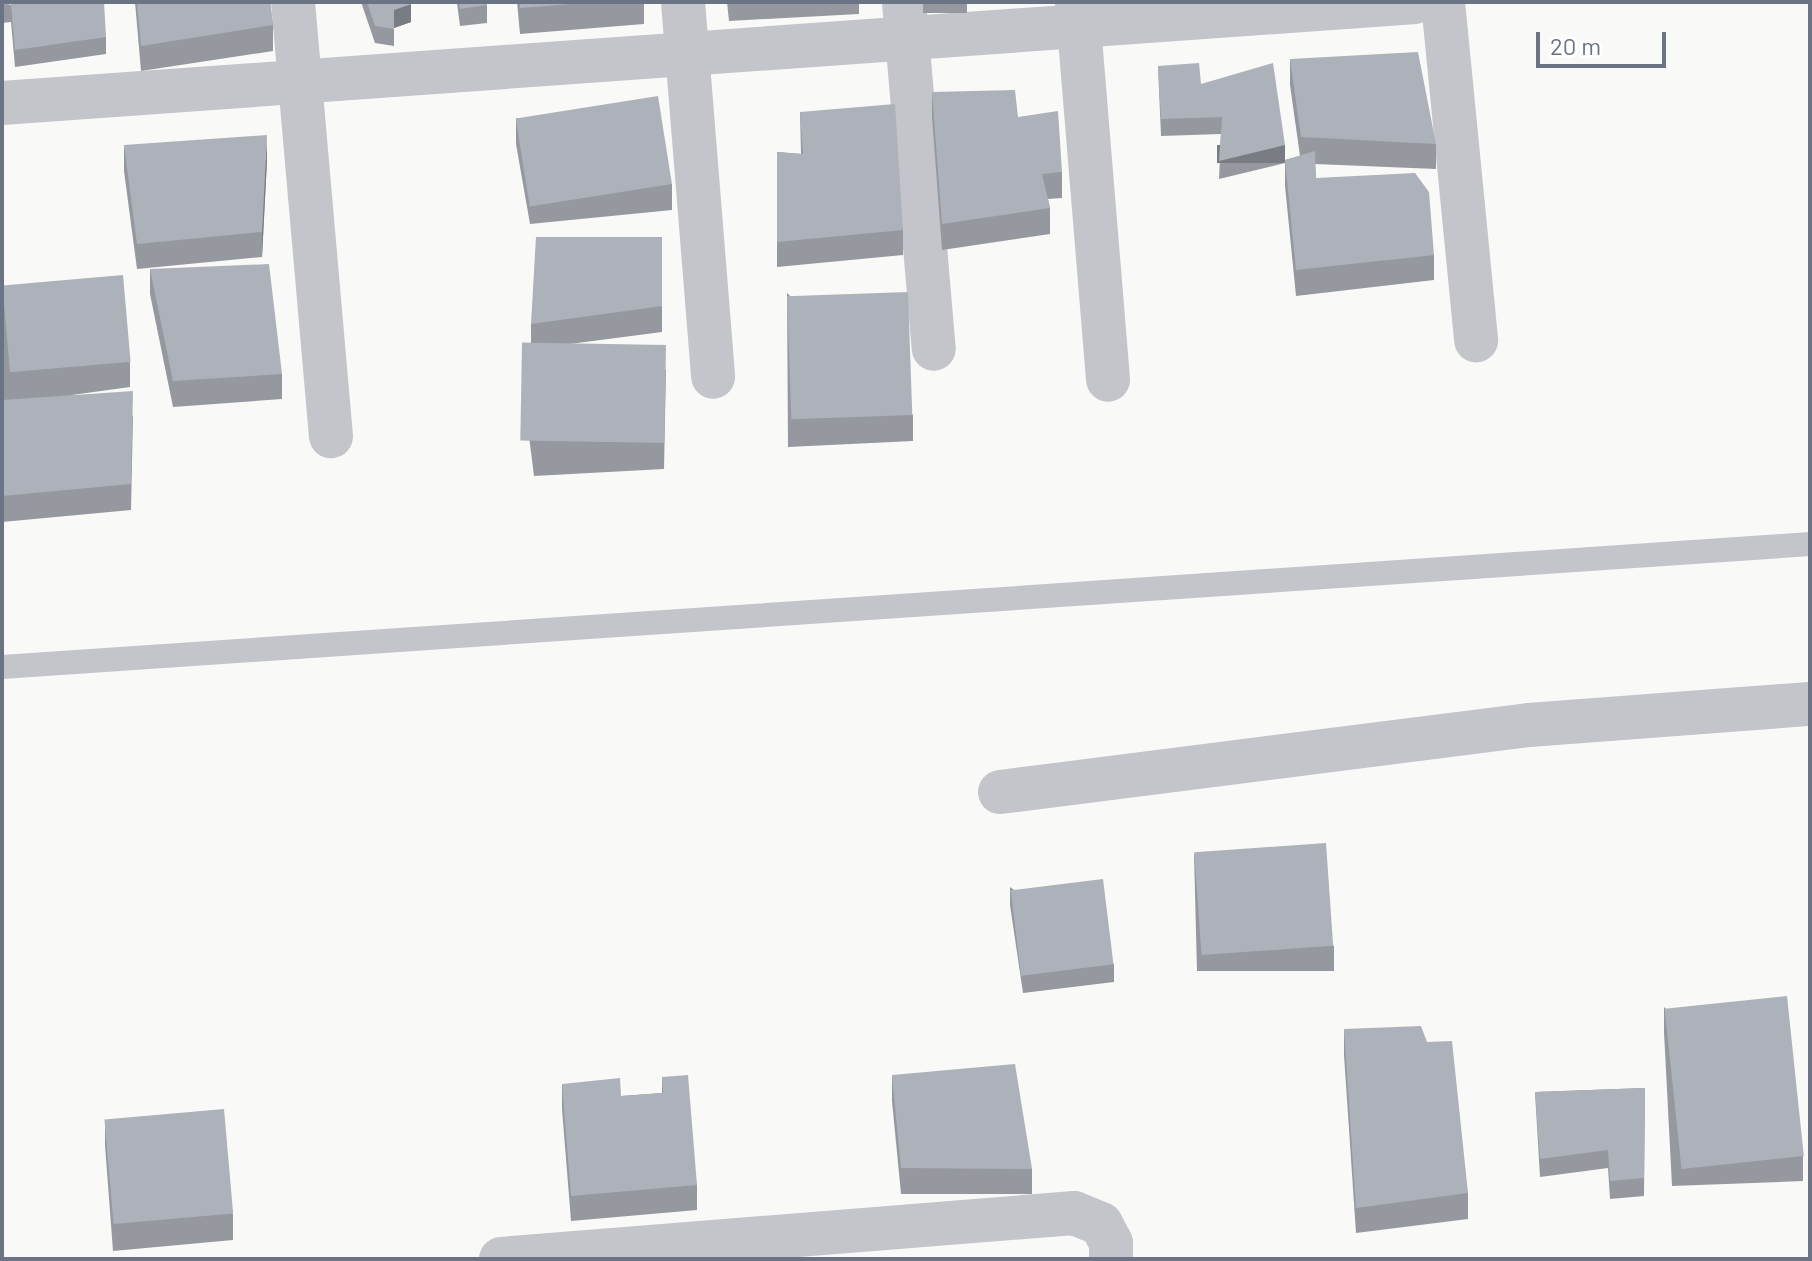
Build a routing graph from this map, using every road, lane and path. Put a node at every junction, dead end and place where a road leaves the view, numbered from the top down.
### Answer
1 (293, 2) edge
2 (683, 2) edge
3 (1415, 2) edge
4 (1443, 2) edge
5 (1078, 14) edge
6 (905, 20) edge
7 (686, 54) junction
8 (299, 82) junction
9 (2, 103) edge
10 (1476, 340) dead end
11 (934, 349) dead end
12 (713, 377) dead end
13 (1108, 380) dead end
14 (331, 436) dead end
15 (1810, 544) edge
16 (2, 667) edge
17 (1810, 704) edge
18 (1000, 792) dead end
19 (731, 1251) edge
20 (501, 1259) edge
21 (1111, 1259) edge

1 - 8 street
2 - 7 street
3 - 5 street
4 - 10 street
5 - 6 street
5 - 13 street
6 - 7 street
6 - 11 street
7 - 8 street
7 - 12 street
8 - 9 street
8 - 14 street
15 - 16 lane
17 - 18 street
19 - 20 street
19 - 21 street

